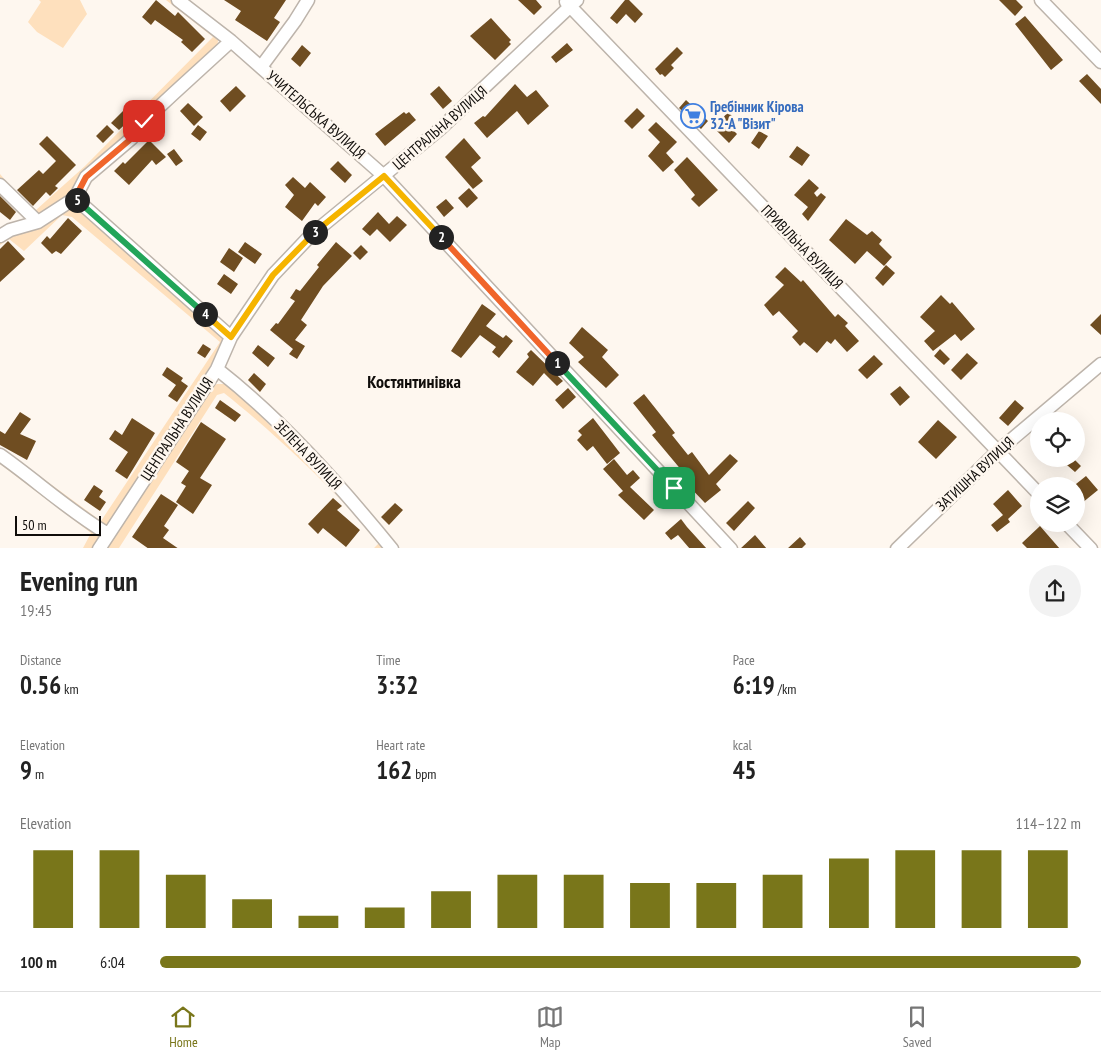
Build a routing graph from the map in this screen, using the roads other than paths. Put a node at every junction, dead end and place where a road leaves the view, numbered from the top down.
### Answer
1 (178, 0) edge
2 (308, 0) edge
3 (1041, 0) edge
4 (571, 2) edge
5 (230, 41) junction
6 (1101, 62) edge
7 (261, 66) junction
8 (384, 176) junction
9 (0, 185) edge
10 (75, 198) junction
11 (38, 222) junction
12 (0, 236) edge
13 (231, 337) junction
14 (1101, 364) edge
15 (217, 369) junction
16 (998, 452) junction
17 (0, 455) edge
18 (1030, 485) edge
19 (1075, 532) edge
20 (108, 534) junction
21 (99, 548) edge
22 (390, 548) edge
23 (731, 548) edge
24 (896, 548) edge
25 (1091, 548) edge

1 - 5 street, УЧИТЕЛЬСЬКА ВУЛИЦЯ
2 - 7 street
3 - 6 street
4 - 8 street, ЦЕНТРАЛЬНА ВУЛИЦЯ
4 - 16 street, ПРИВІЛЬНА ВУЛИЦЯ
5 - 7 street, УЧИТЕЛЬСЬКА ВУЛИЦЯ
5 - 10 street
7 - 8 street, УЧИТЕЛЬСЬКА ВУЛИЦЯ
8 - 13 street, ЦЕНТРАЛЬНА ВУЛИЦЯ
8 - 23 street, УЧИТЕЛЬСЬКА ВУЛИЦЯ
9 - 11 street
10 - 11 street
10 - 13 street
11 - 12 street
13 - 15 street, ЦЕНТРАЛЬНА ВУЛИЦЯ
14 - 16 street, ЗАТИШНА ВУЛИЦЯ
15 - 20 street, ЦЕНТРАЛЬНА ВУЛИЦЯ
15 - 22 street, ЗЕЛЕНА ВУЛИЦЯ
16 - 18 street, ПРИВІЛЬНА ВУЛИЦЯ
16 - 24 street, ЗАТИШНА ВУЛИЦЯ
17 - 20 street
19 - 25 street
20 - 21 street, ЦЕНТРАЛЬНА ВУЛИЦЯ

